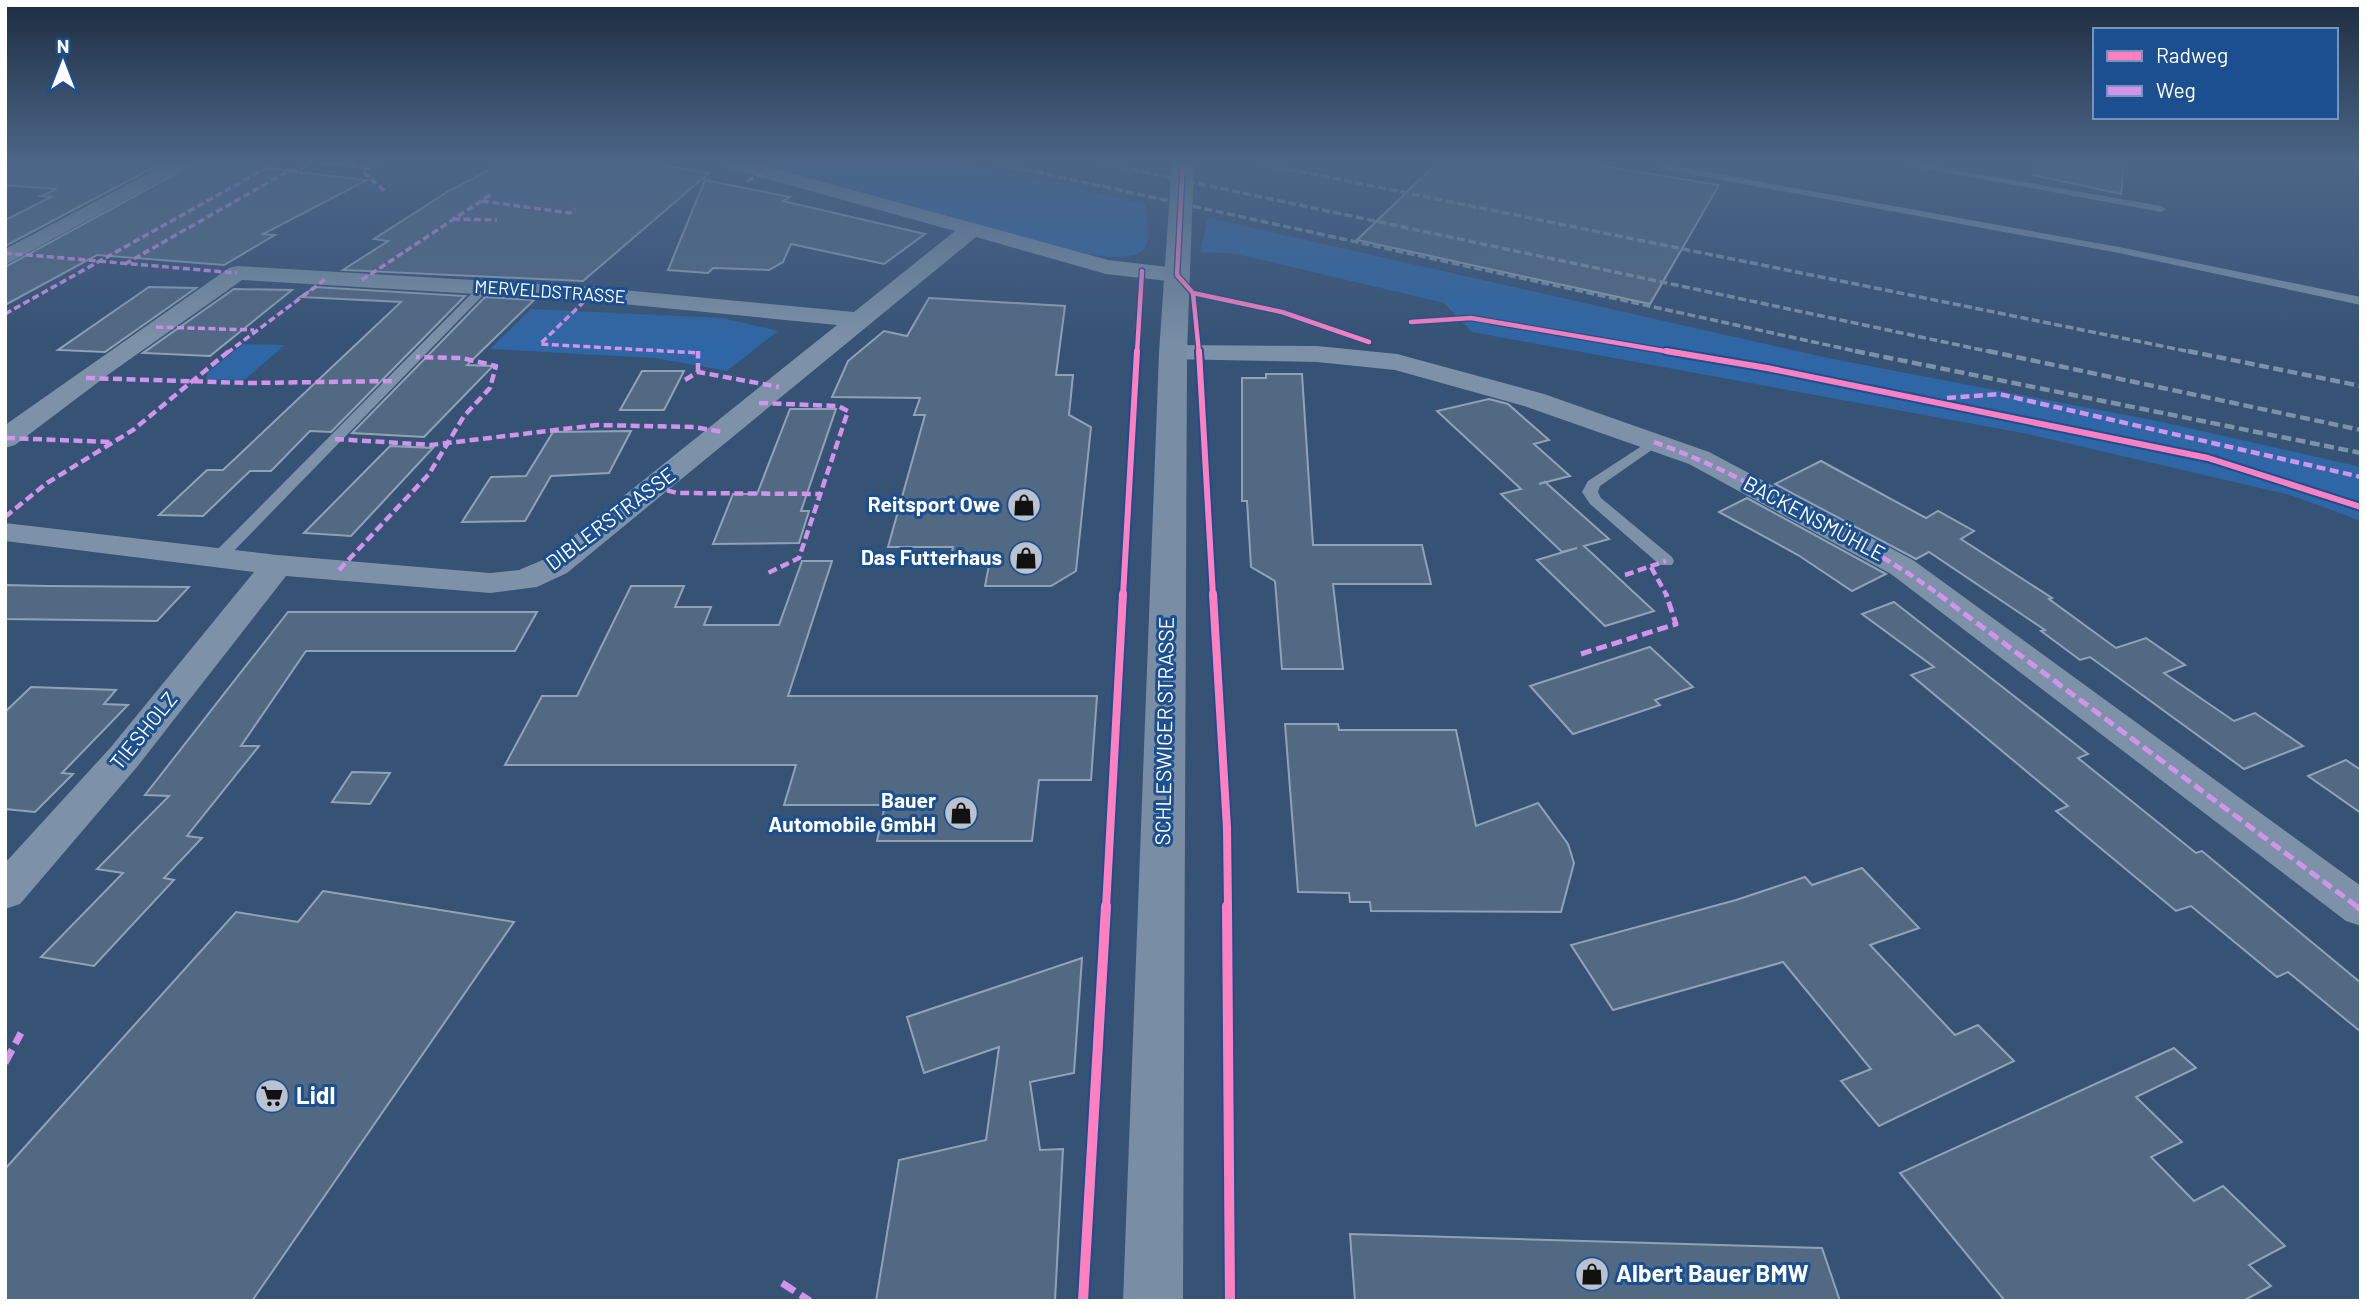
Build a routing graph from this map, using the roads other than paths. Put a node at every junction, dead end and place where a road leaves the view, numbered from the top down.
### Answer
1 (71, 223) edge
2 (947, 223) edge
3 (1180, 223) edge
4 (1973, 223) edge
5 (970, 230) junction
6 (5, 258) edge
7 (1178, 264) junction
8 (485, 288) junction
9 (2361, 301) edge
10 (863, 320) junction
11 (1173, 353) junction
12 (5, 439) edge
13 (1654, 442) junction
14 (5, 532) edge
15 (218, 558) junction
16 (1667, 561) dead end
17 (277, 565) junction
18 (5, 892) edge
19 (2361, 909) edge
20 (1153, 1301) edge

1 - 6 street
2 - 5 street
3 - 7 main road, SCHLESWIGER STRASSE
4 - 9 lane
5 - 7 street
5 - 10 street, DIBLERSTRASSE
7 - 11 main road, SCHLESWIGER STRASSE
8 - 10 street, MERVELDSTRASSE
8 - 12 street, MERVELDSTRASSE
8 - 15 lane
10 - 17 street, DIBLERSTRASSE
11 - 13 street, BACKENSMÜHLE
11 - 20 main road, SCHLESWIGER STRASSE
13 - 16 lane
13 - 19 street, BACKENSMÜHLE
14 - 15 street, DIBLERSTRASSE
15 - 17 street, DIBLERSTRASSE
17 - 18 street, TIESHOLZ

